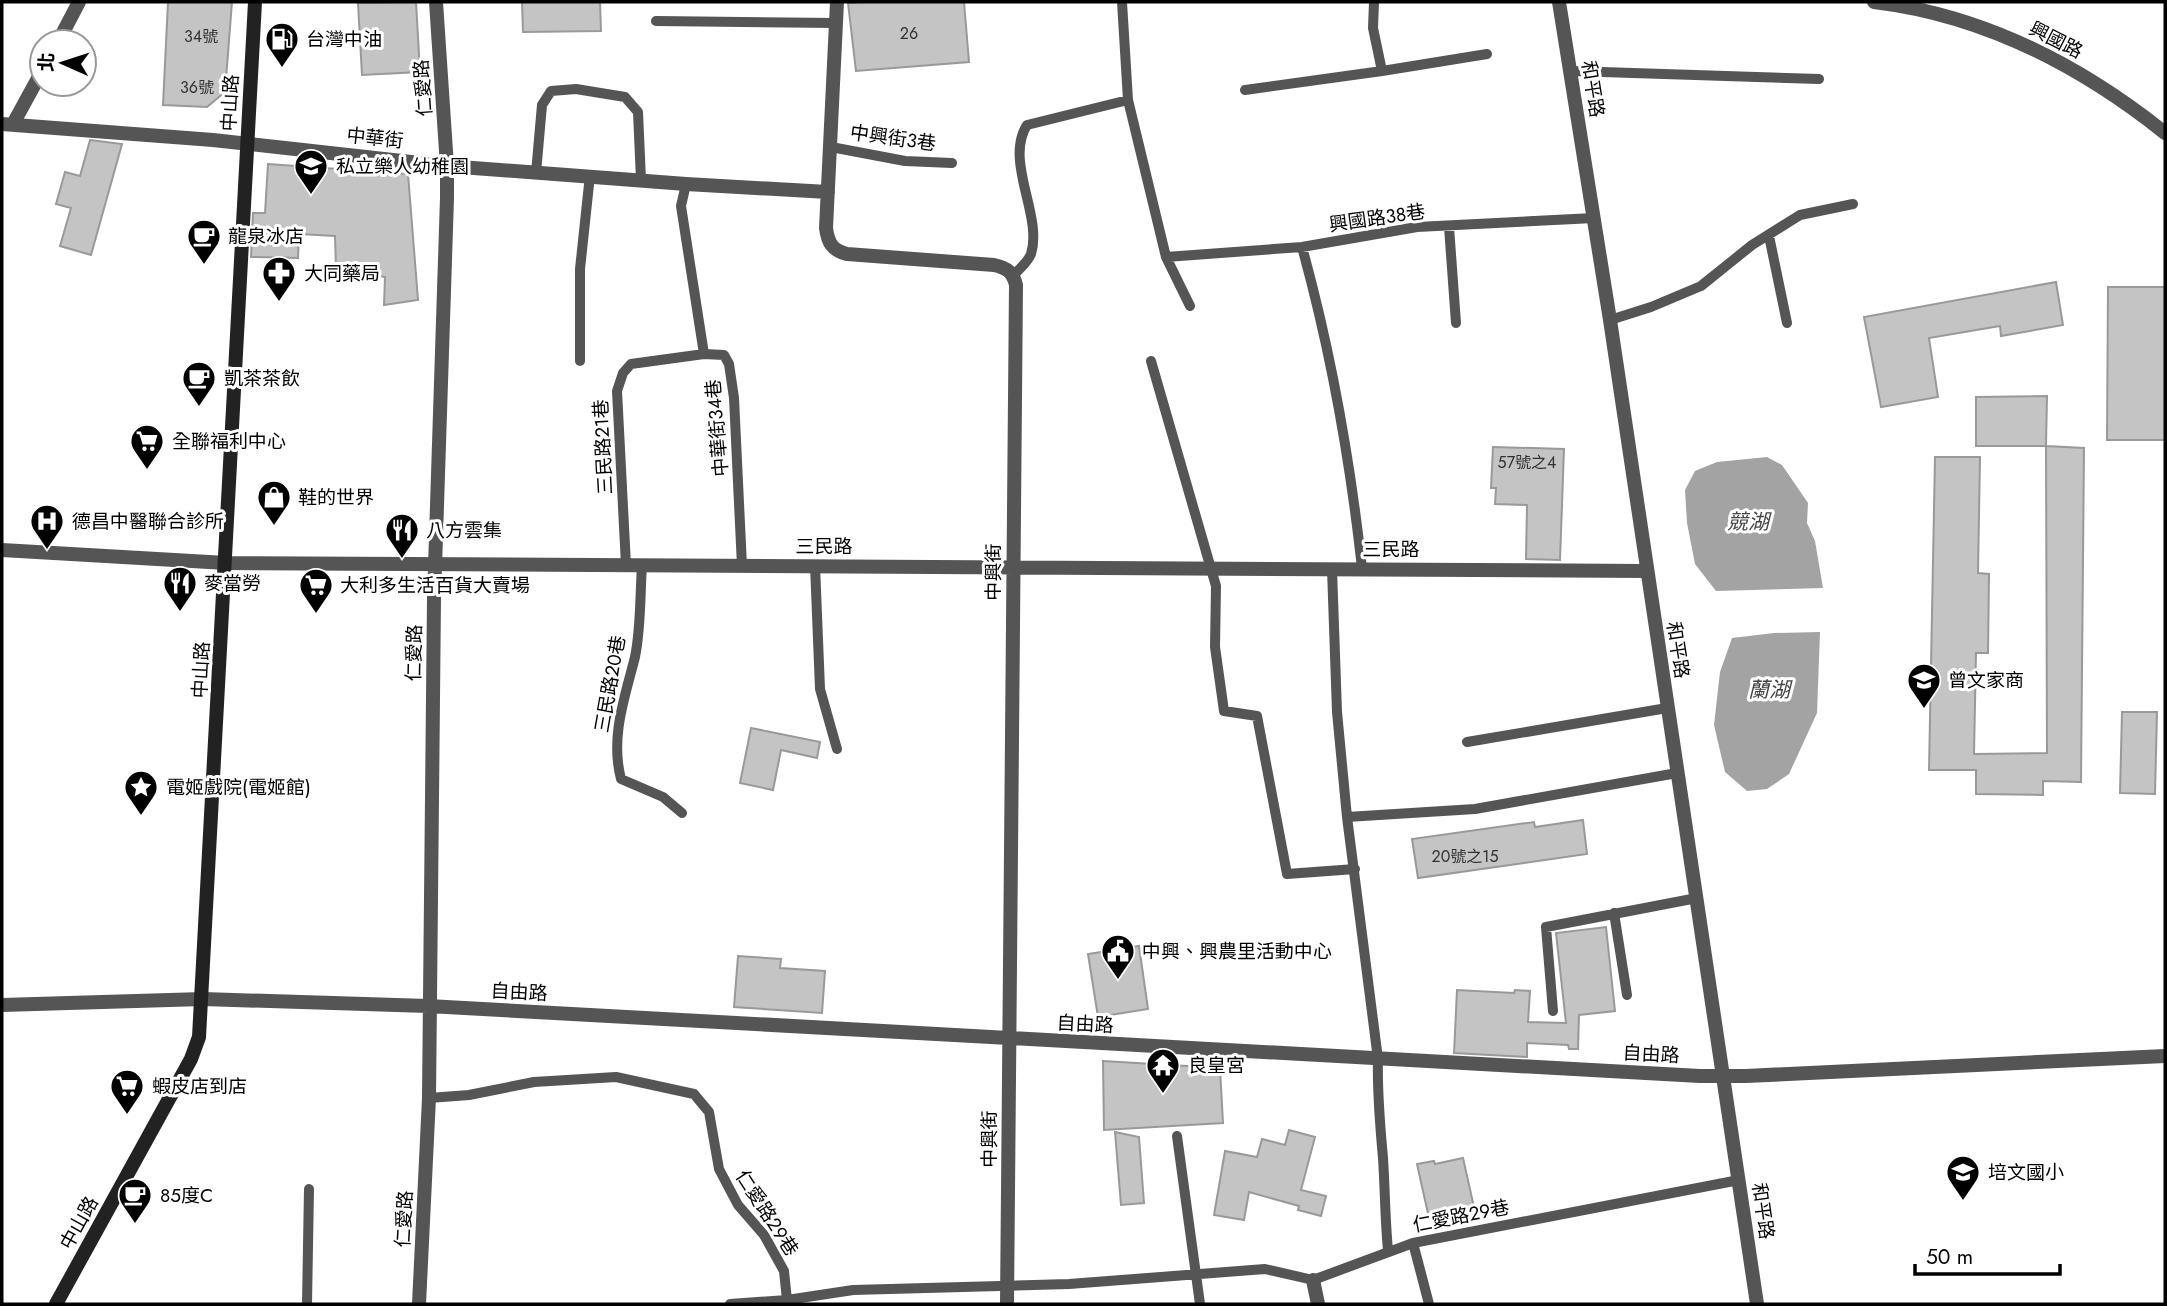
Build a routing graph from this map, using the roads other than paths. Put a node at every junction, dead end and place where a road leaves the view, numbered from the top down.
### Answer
1 (79, 2) edge
2 (255, 2) edge
3 (436, 2) edge
4 (837, 2) edge
5 (1122, 2) edge
6 (1374, 2) edge
7 (1559, 2) edge
8 (1874, 2) edge
9 (1930, 6) edge
10 (656, 21) dead end
11 (836, 23) junction
12 (65, 28) edge
13 (1487, 54) dead end
14 (1382, 71) junction
15 (1571, 71) junction
16 (1819, 79) dead end
17 (1245, 90) dead end
18 (28, 93) edge
19 (1128, 100) junction
20 (8, 124) edge
21 (2165, 133) edge
22 (247, 143) junction
23 (831, 147) junction
24 (952, 163) dead end
25 (447, 166) junction
26 (536, 173) junction
27 (590, 175) junction
28 (641, 180) junction
29 (687, 184) junction
30 (828, 192) junction
31 (1853, 204) dead end
32 (1594, 218) junction
33 (1449, 227) junction
34 (1769, 236) junction
35 (1302, 247) junction
36 (1166, 257) junction
37 (1014, 275) junction
38 (1190, 306) dead end
39 (1610, 320) junction
40 (1456, 323) dead end
41 (1787, 323) dead end
42 (704, 354) junction
43 (580, 361) dead end
44 (1152, 361) dead end
45 (2, 550) edge
46 (226, 563) junction
47 (435, 565) junction
48 (626, 565) junction
49 (642, 565) junction
50 (815, 565) junction
51 (742, 566) junction
52 (1362, 568) junction
53 (1012, 569) junction
54 (1211, 569) junction
55 (1332, 569) junction
56 (1646, 571) junction
57 (1667, 708) junction
58 (1467, 742) dead end
59 (837, 749) dead end
60 (1677, 773) junction
61 (682, 813) dead end
62 (1347, 817) junction
63 (1354, 869) junction
64 (1697, 898) junction
65 (1614, 914) junction
66 (1627, 995) dead end
67 (203, 999) junction
68 (2, 1004) edge
69 (428, 1006) junction
70 (1553, 1011) dead end
71 (1009, 1039) junction
72 (2165, 1056) edge
73 (1378, 1059) junction
74 (1723, 1076) junction
75 (429, 1098) junction
76 (1177, 1136) dead end
77 (1739, 1180) junction
78 (309, 1189) dead end
79 (1413, 1242) junction
80 (1388, 1251) junction
81 (1194, 1275) junction
82 (1313, 1280) junction
83 (1007, 1286) junction
84 (787, 1302) edge
85 (56, 1304) edge
86 (307, 1304) edge
87 (419, 1304) edge
88 (730, 1304) edge
89 (1007, 1304) edge
90 (1200, 1304) edge
91 (1318, 1304) edge
92 (1429, 1304) edge
93 (1757, 1304) edge

1 - 12 street
2 - 22 main road, 中山路
3 - 25 street, 仁愛路
4 - 11 street
5 - 19 lane
6 - 14 lane
7 - 15 street, 和平路
8 - 9 street, 興國路
9 - 21 street, 興國路
10 - 11 lane
11 - 23 street
13 - 14 lane
14 - 17 lane
15 - 16 lane
15 - 32 street, 和平路
18 - 20 street
19 - 36 lane
19 - 37 lane
20 - 22 street, 中華街
22 - 25 street, 中華街
22 - 46 main road, 中山路
23 - 24 lane, 中興街3巷
23 - 30 street
25 - 26 street, 中華街
25 - 47 street, 仁愛路
26 - 27 street, 中華街
26 - 28 lane
27 - 28 street, 中華街
27 - 43 lane
28 - 29 street, 中華街
29 - 30 street, 中華街
29 - 42 lane, 中華街34巷
30 - 37 street
31 - 34 lane
32 - 33 lane, 興國路38巷
32 - 39 street, 和平路
33 - 35 lane, 興國路38巷
33 - 40 lane
34 - 39 lane
34 - 41 lane
35 - 36 lane, 興國路38巷
35 - 52 lane
36 - 38 lane
37 - 53 street, 中興街
39 - 56 street, 和平路
42 - 48 lane, 三民路21巷
42 - 51 lane, 中華街34巷
44 - 54 lane
45 - 46 street, 三民路
46 - 47 street, 三民路
46 - 67 main road, 中山路
47 - 48 street, 三民路
47 - 69 street, 仁愛路
48 - 49 street, 三民路
49 - 51 street, 三民路
49 - 61 lane, 三民路20巷
50 - 51 street, 三民路
50 - 53 street, 三民路
50 - 59 lane
52 - 55 street, 三民路
52 - 56 street, 三民路
53 - 54 street, 三民路
53 - 71 street, 中興街
54 - 55 street, 三民路
54 - 63 lane
55 - 62 lane
56 - 57 street, 和平路
57 - 58 lane
57 - 60 street, 和平路
60 - 62 lane
60 - 64 street, 和平路
62 - 63 lane
63 - 73 lane
64 - 65 lane
64 - 74 street, 和平路
65 - 66 lane
65 - 70 lane
67 - 68 street, 自由路
67 - 69 street, 自由路
67 - 85 main road, 中山路
69 - 71 street, 自由路
69 - 75 street, 仁愛路
71 - 73 street, 自由路
71 - 83 street, 中興街
72 - 74 street, 自由路
73 - 74 street, 自由路
73 - 80 lane
74 - 77 street, 和平路
75 - 84 lane, 仁愛路29巷
75 - 87 street, 仁愛路
76 - 81 lane
77 - 79 lane, 仁愛路29巷
77 - 93 street, 和平路
78 - 86 lane
79 - 80 lane, 仁愛路29巷
79 - 92 lane
80 - 82 lane, 仁愛路29巷
81 - 82 lane
81 - 83 lane
81 - 90 lane
82 - 91 street
83 - 84 lane
83 - 89 street, 中興街
84 - 88 lane

